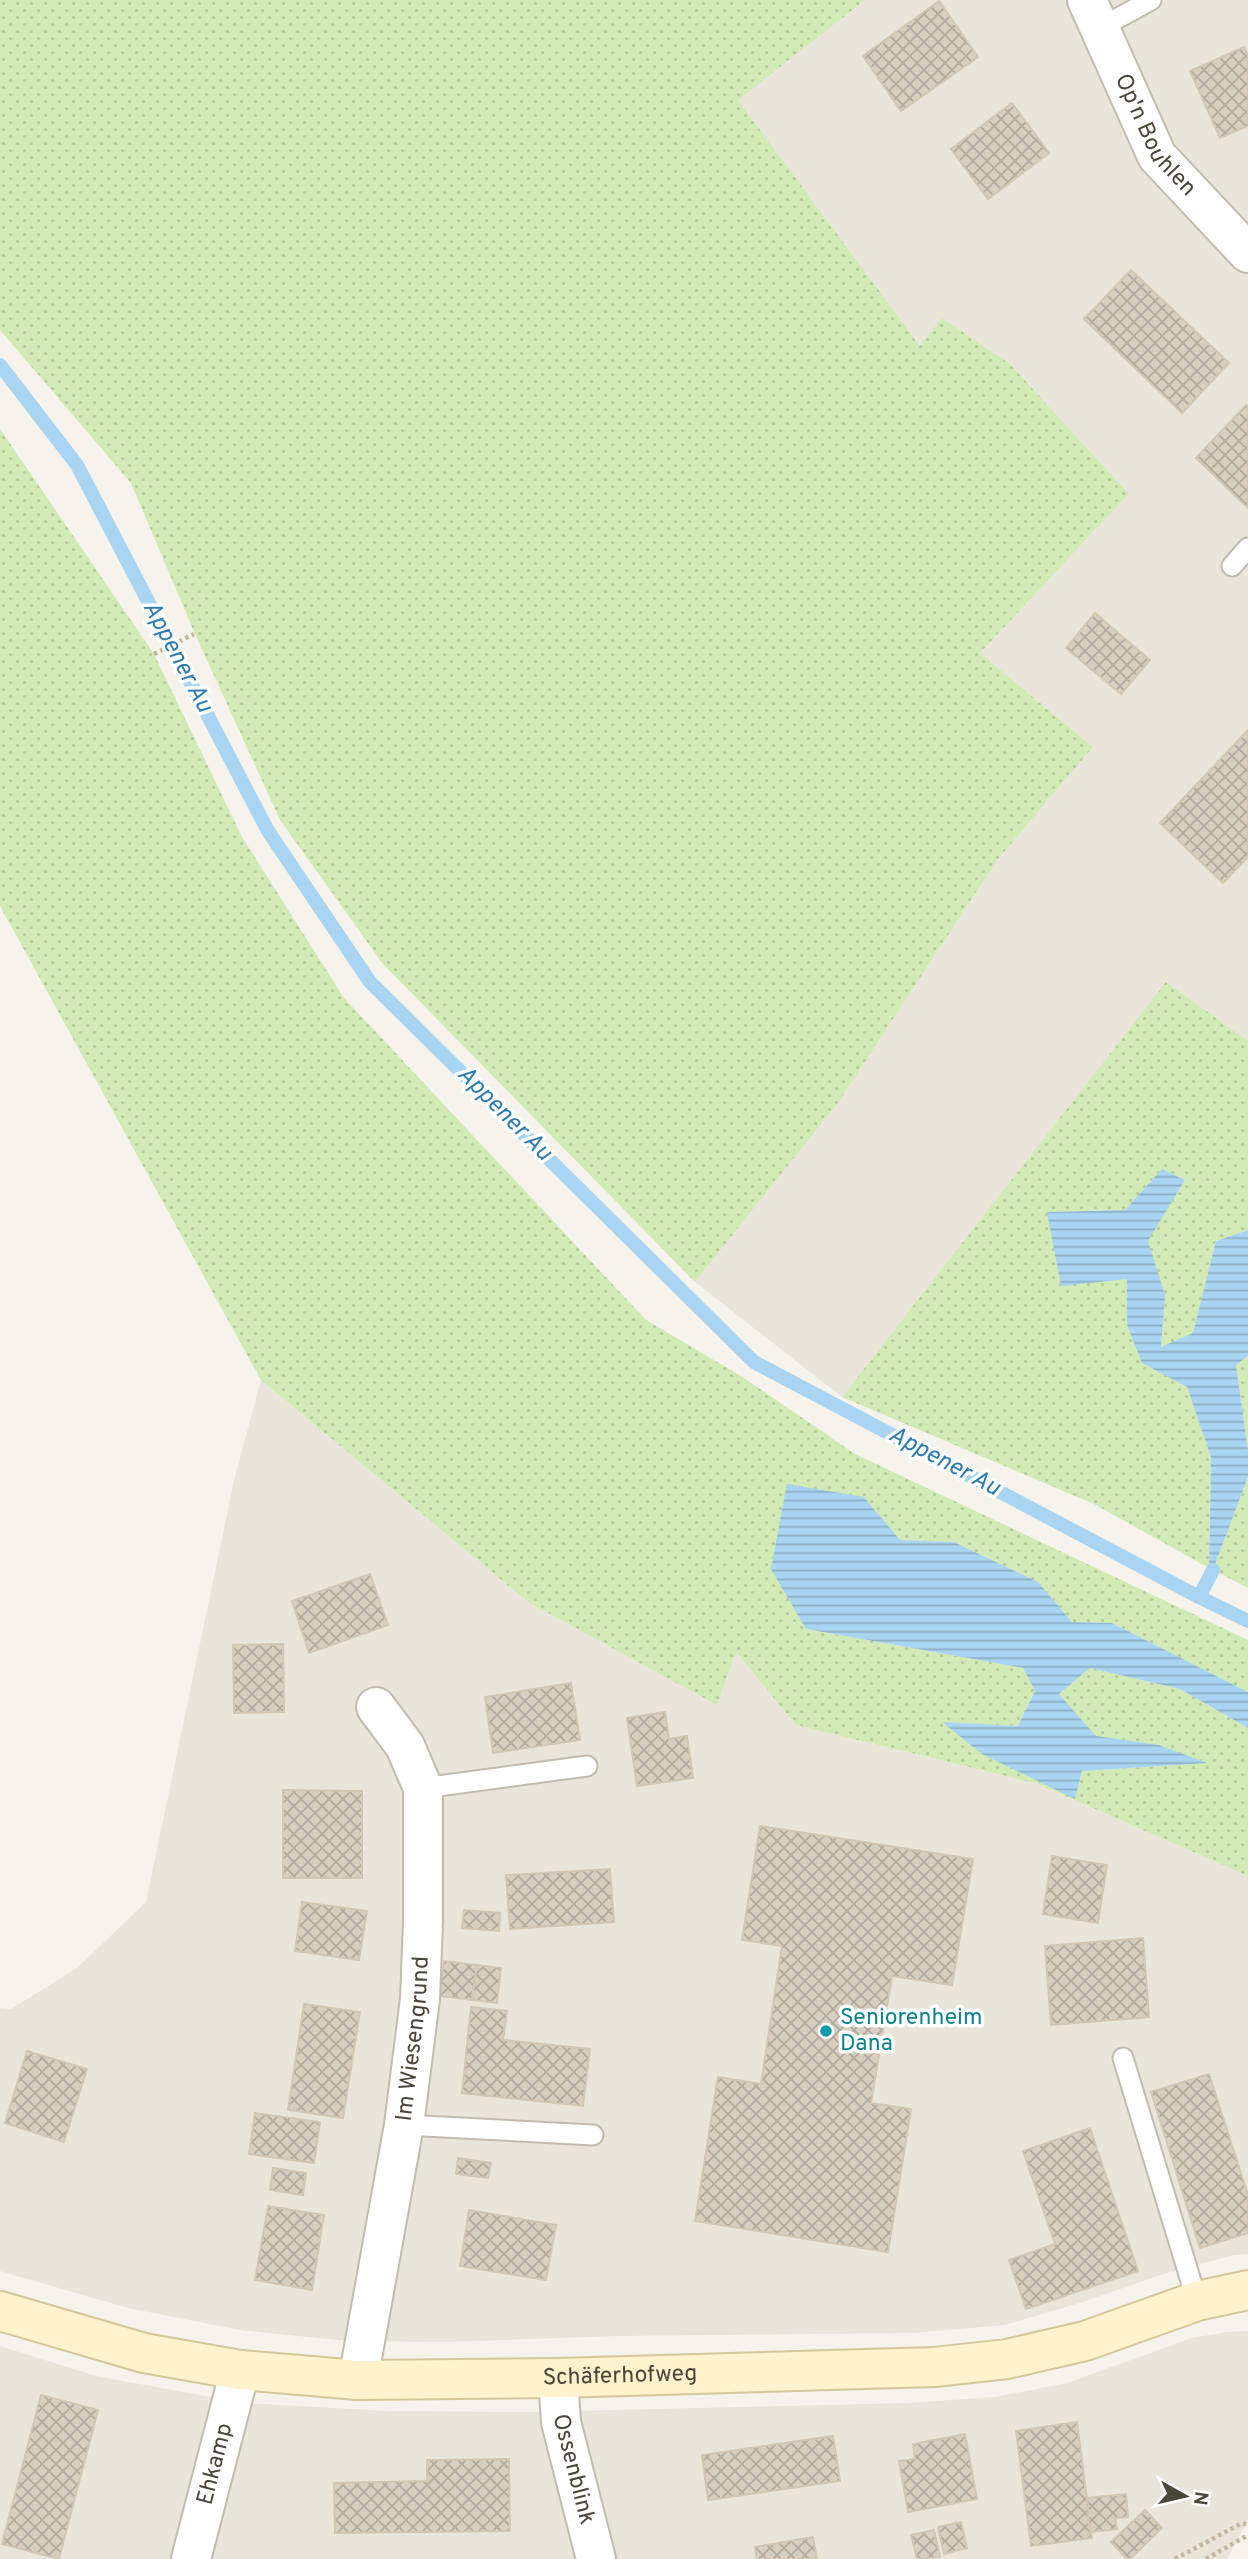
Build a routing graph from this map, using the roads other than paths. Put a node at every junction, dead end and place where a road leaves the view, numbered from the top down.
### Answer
1 (1152, 0) edge
2 (1094, 14) edge
3 (1248, 253) edge
4 (1248, 548) edge
5 (1232, 566) dead end
6 (376, 1707) dead end
7 (587, 1766) dead end
8 (422, 1788) junction
9 (1123, 2058) dead end
10 (404, 2125) junction
11 (593, 2135) dead end
12 (1245, 2292) edge
13 (1197, 2301) junction
14 (0, 2311) edge
15 (240, 2370) junction
16 (558, 2378) junction
17 (358, 2380) junction
18 (191, 2559) edge
19 (596, 2559) edge

1 - 2 lane
2 - 3 street, Op'n Bouhlen
4 - 5 lane
6 - 8 street, Im Wiesengrund
7 - 8 lane
8 - 10 street, Im Wiesengrund
9 - 13 lane
10 - 11 lane
10 - 17 street, Im Wiesengrund
12 - 13 street, Schäferhofweg
13 - 16 street, Schäferhofweg
14 - 15 street, Schäferhofweg
15 - 17 street, Schäferhofweg
15 - 18 street, Ehkamp
16 - 17 street, Schäferhofweg
16 - 19 street, Ossenblink

